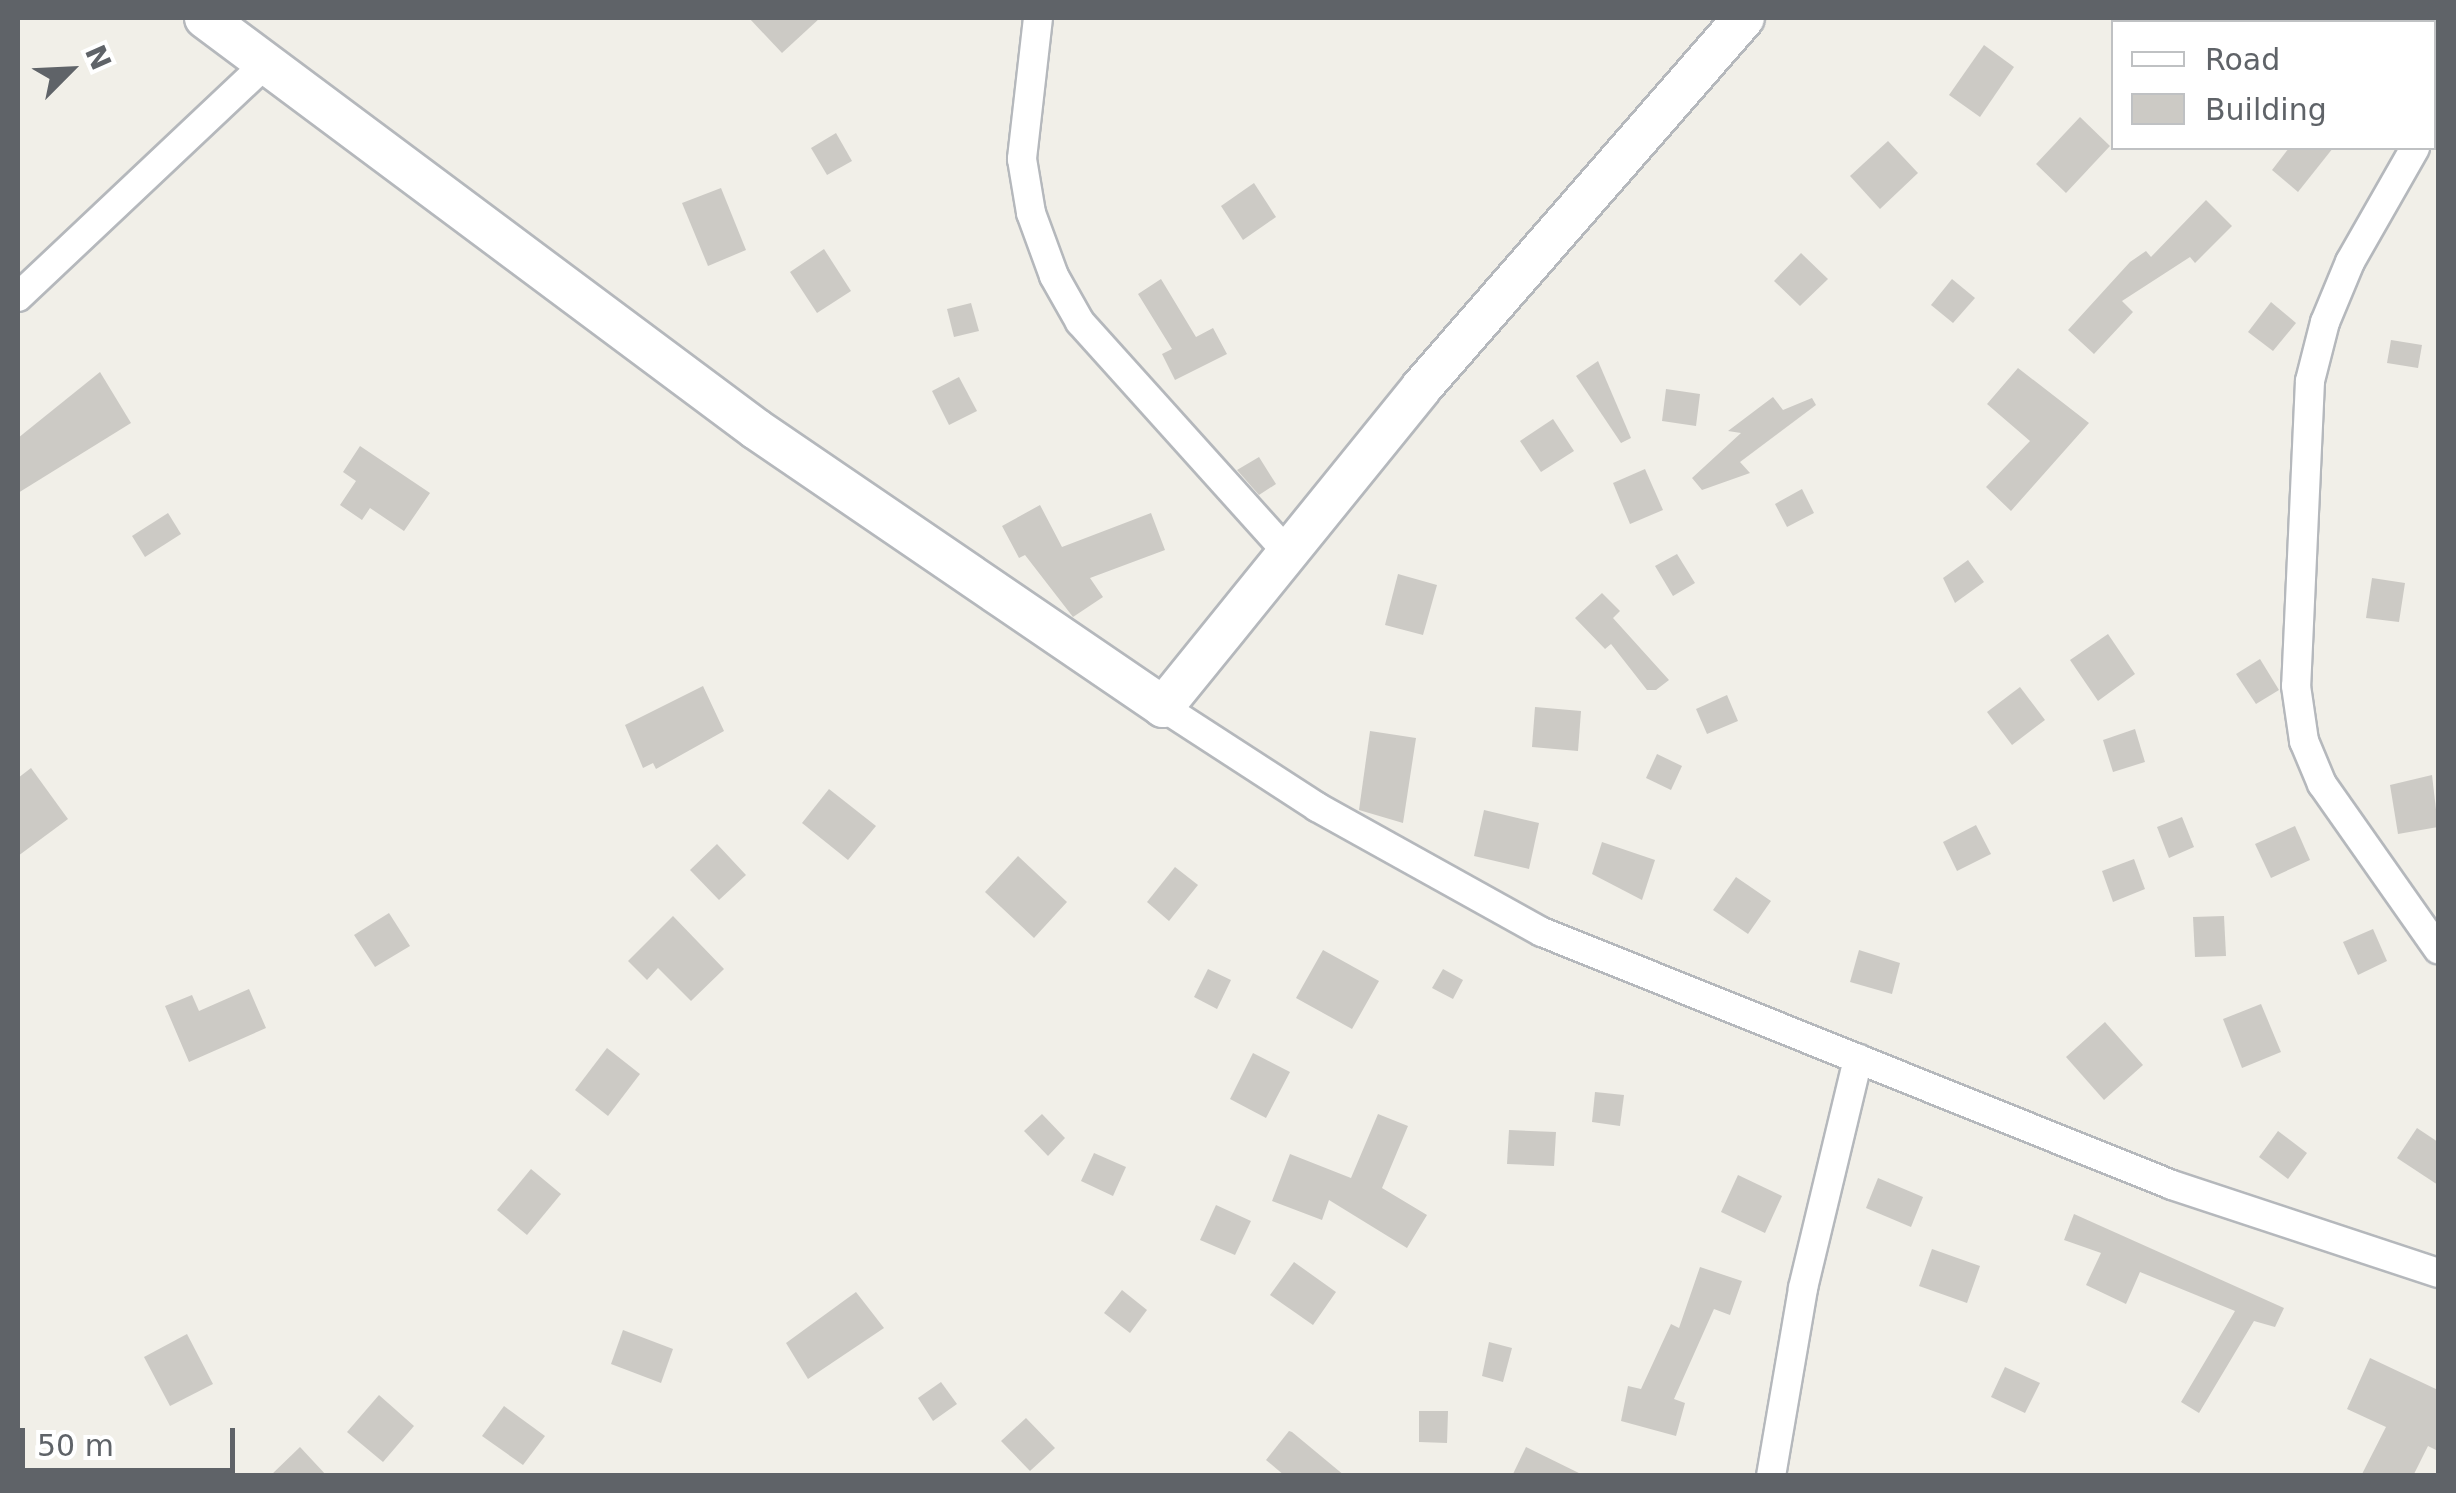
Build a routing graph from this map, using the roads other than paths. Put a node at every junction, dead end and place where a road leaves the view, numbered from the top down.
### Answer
1 (205, 18) edge
2 (1038, 18) edge
3 (1744, 18) edge
4 (266, 64) junction
5 (2414, 150) edge
6 (18, 298) edge
7 (1288, 553) junction
8 (1163, 708) junction
9 (2438, 950) edge
10 (1858, 1059) junction
11 (2438, 1273) edge
12 (1771, 1476) edge

1 - 4 street
2 - 7 street
3 - 7 street
4 - 6 street
4 - 8 street
5 - 9 street
7 - 8 street
8 - 10 street
10 - 11 street
10 - 12 street

